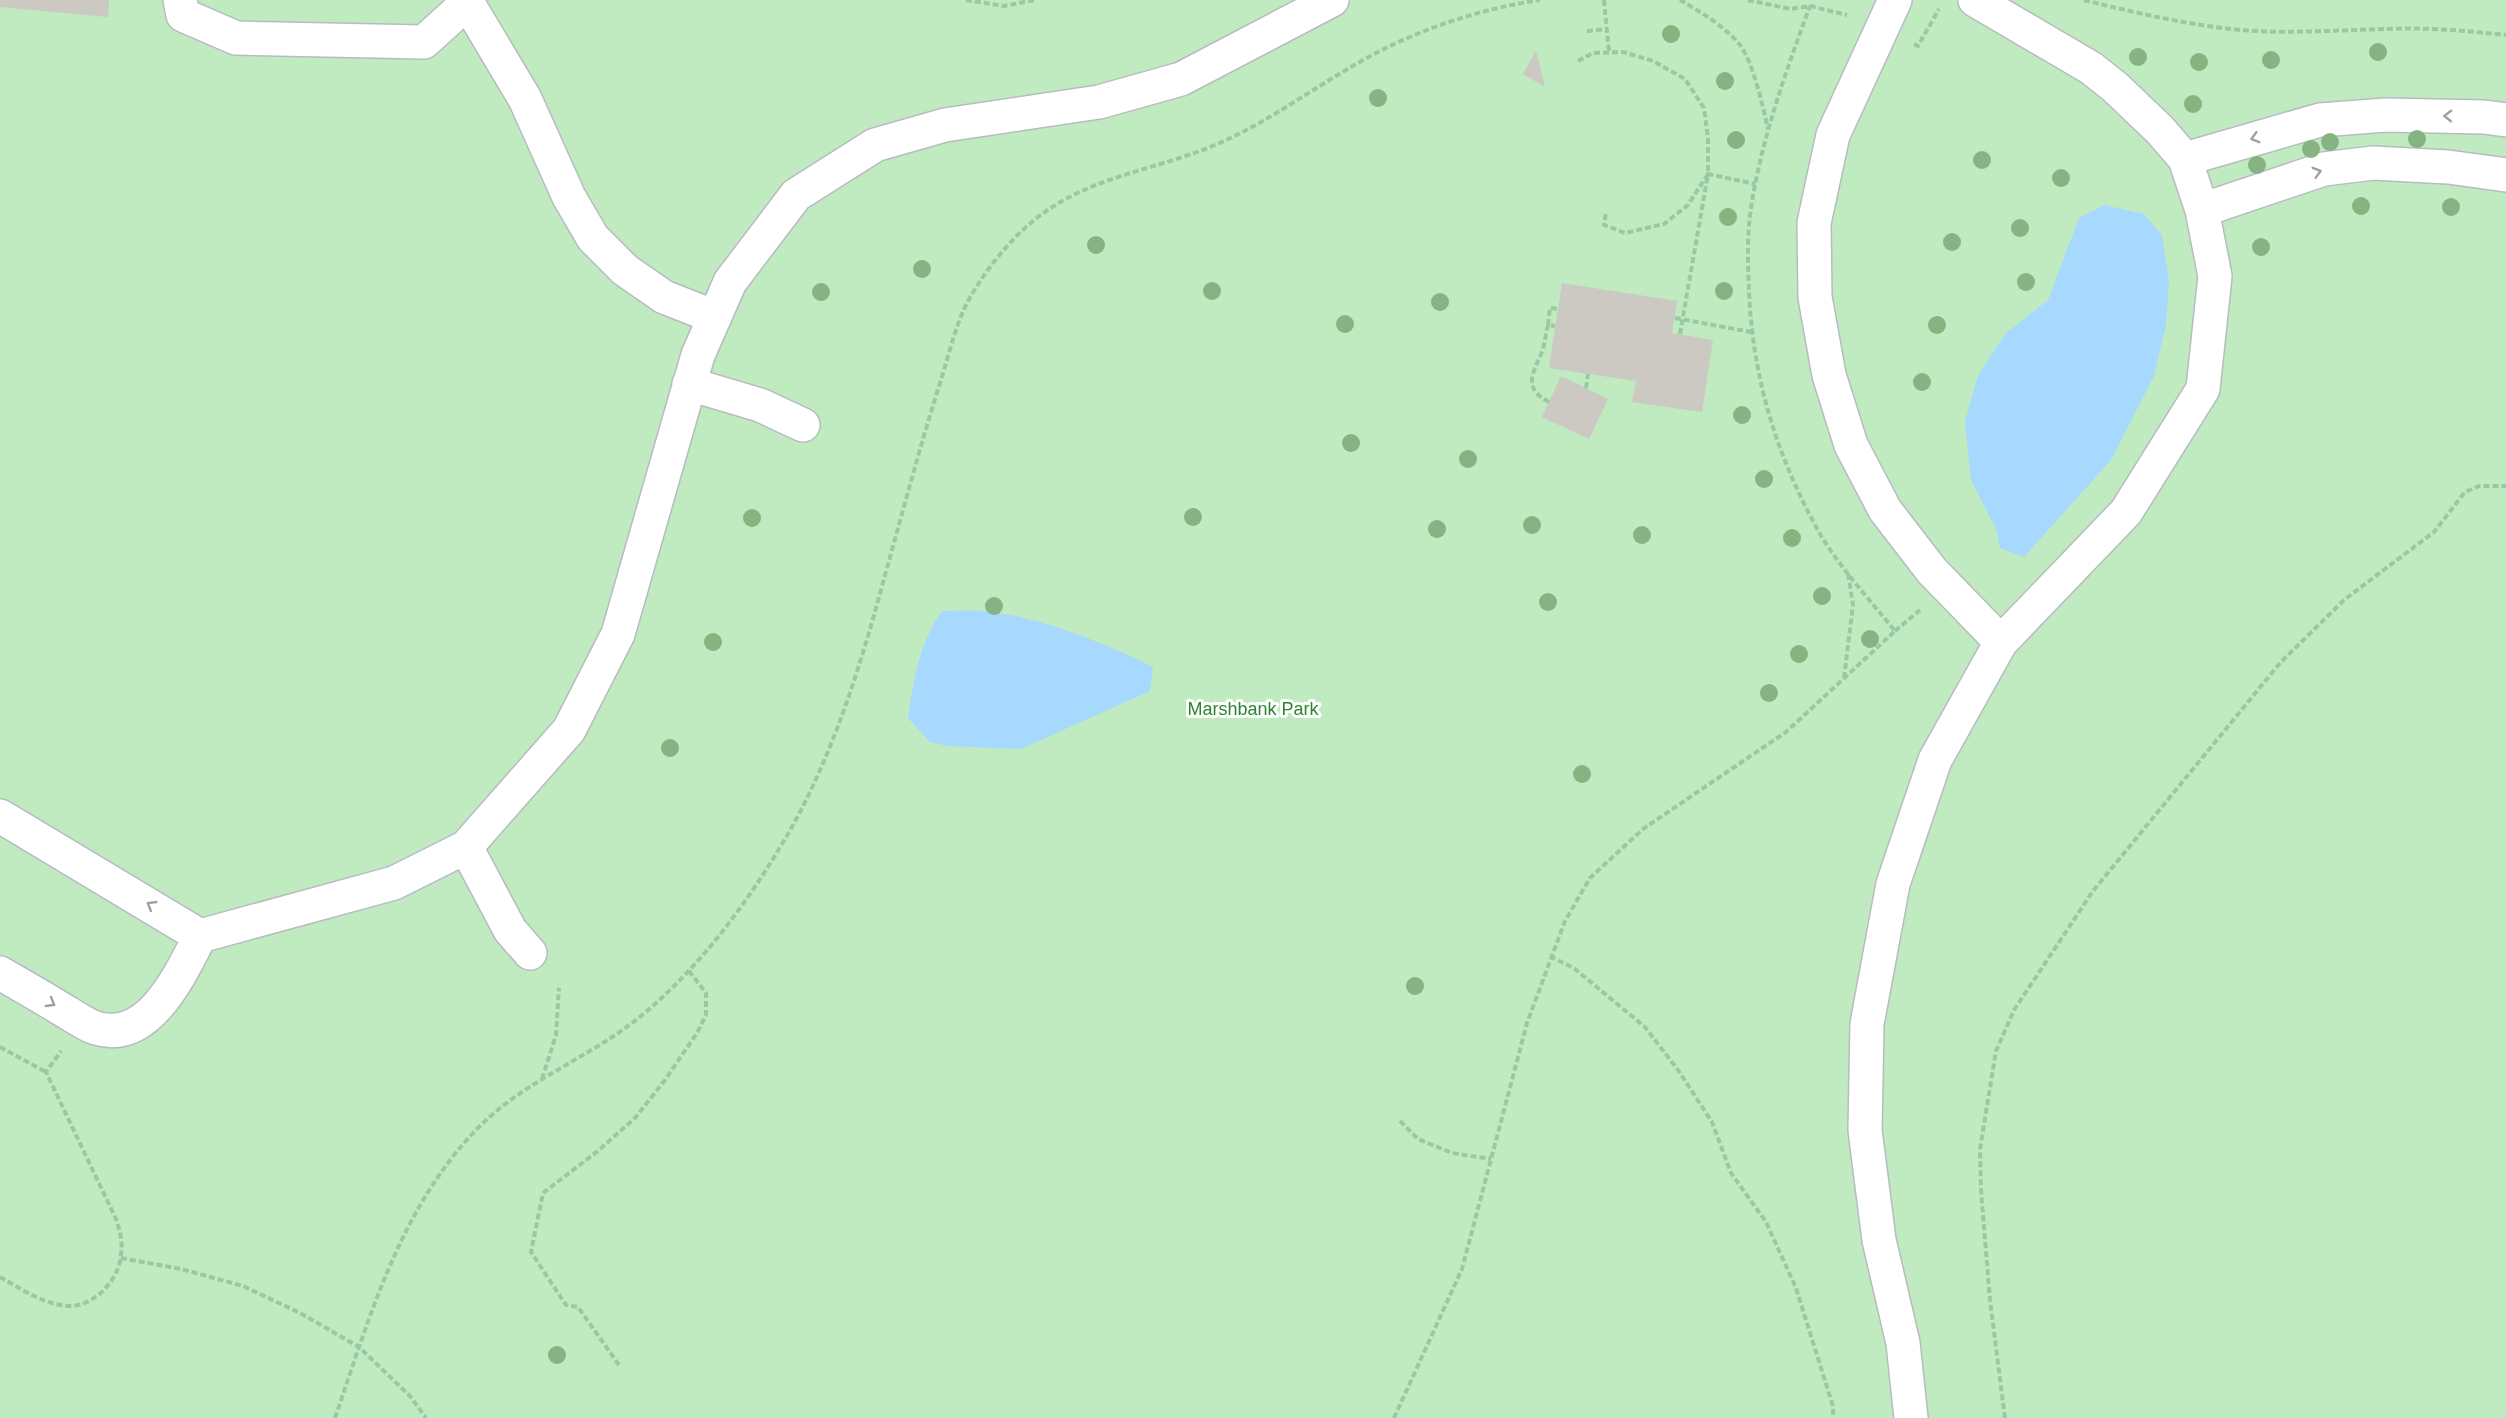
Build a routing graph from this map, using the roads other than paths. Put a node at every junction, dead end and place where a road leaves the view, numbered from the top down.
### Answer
1 (180, 0) edge
2 (1332, 0) edge
3 (1895, 0) edge
4 (1975, 0) edge
5 (466, 1) edge
6 (2506, 120) edge
7 (2185, 159) junction
8 (2506, 175) edge
9 (2202, 210) junction
10 (715, 317) junction
11 (689, 384) junction
12 (803, 425) dead end
13 (2001, 642) junction
14 (0, 816) edge
15 (466, 847) junction
16 (200, 936) junction
17 (530, 953) dead end
18 (0, 973) edge
19 (1911, 1418) edge

1 - 5 lane
2 - 10 lane
3 - 13 lane
4 - 7 lane
5 - 10 lane
6 -> 7 lane
7 - 9 lane
9 -> 8 lane
9 - 13 lane
10 - 11 lane
11 - 12 lane
11 - 15 lane
13 - 19 lane
16 -> 14 lane
15 - 16 lane
15 - 17 lane
18 -> 16 lane

